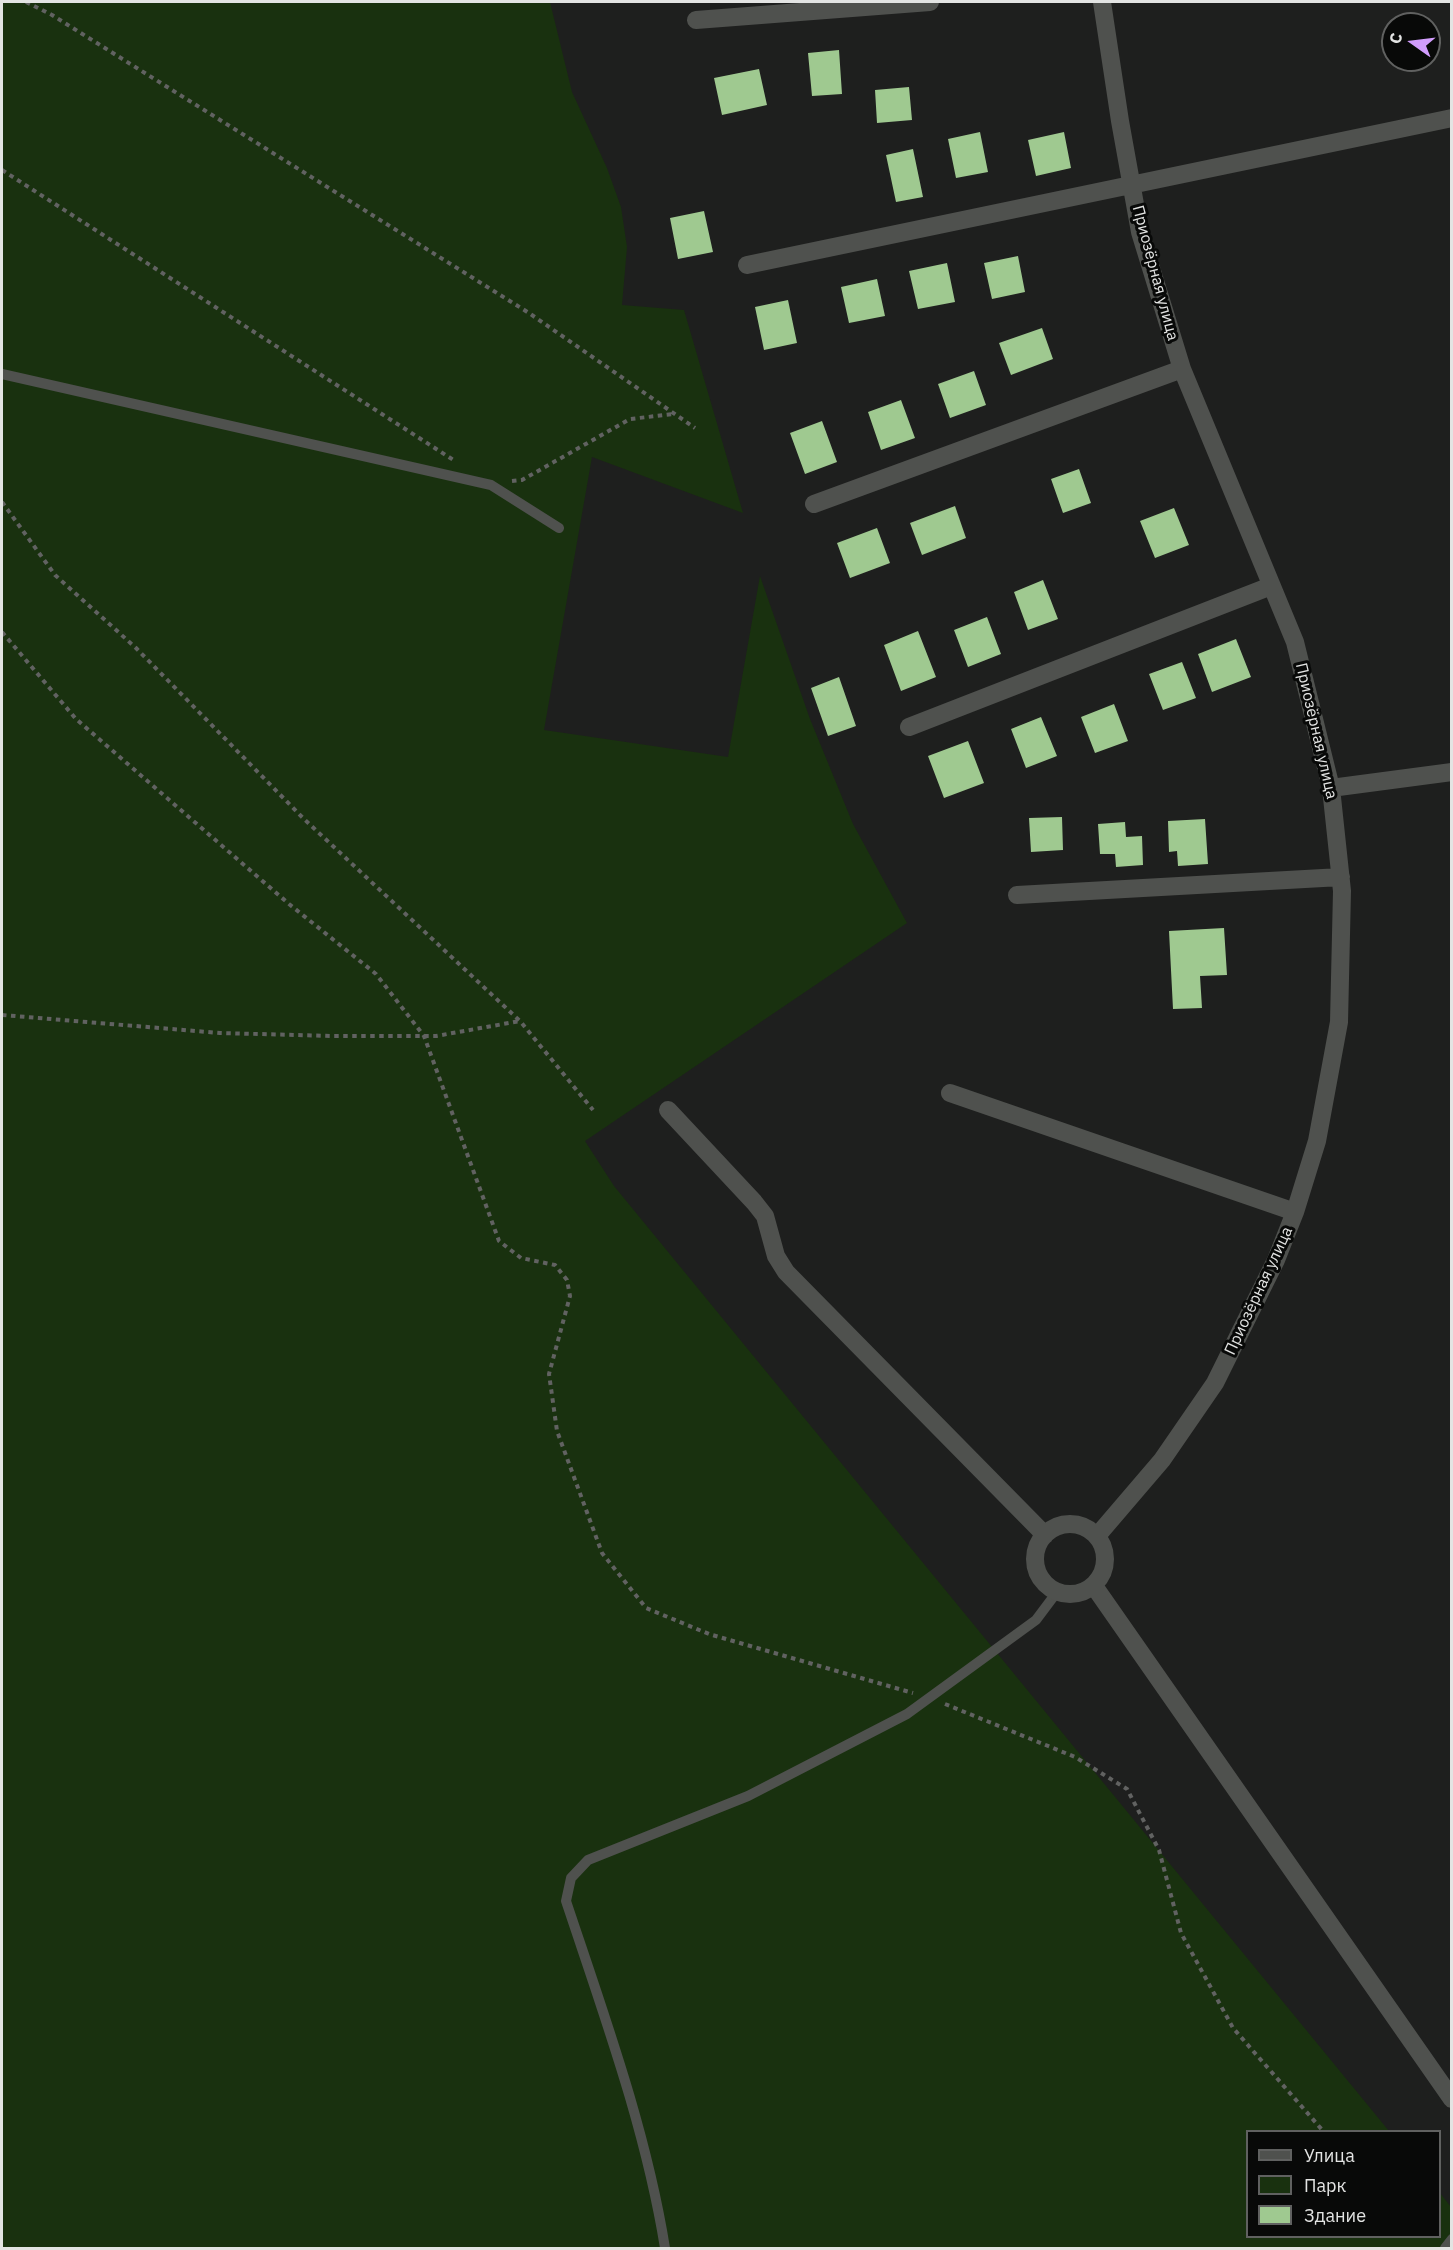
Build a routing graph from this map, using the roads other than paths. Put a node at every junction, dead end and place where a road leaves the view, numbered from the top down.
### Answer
1 (930, 2) edge
2 (1102, 2) edge
3 (696, 20) dead end
4 (1452, 118) edge
5 (1131, 184) junction
6 (747, 265) dead end
7 (1182, 369) junction
8 (2, 374) edge
9 (814, 504) dead end
10 (559, 528) dead end
11 (1271, 586) junction
12 (909, 727) dead end
13 (1452, 772) edge
14 (1331, 788) junction
15 (1341, 877) junction
16 (1017, 895) dead end
17 (950, 1093) dead end
18 (668, 1110) dead end
19 (1295, 1212) junction
20 (1045, 1535) junction
21 (1097, 1536) junction
22 (1094, 1586) junction
23 (1057, 1592) junction
24 (1452, 2098) edge
25 (1452, 2239) edge
26 (665, 2248) edge
27 (1445, 2248) edge

1 - 3 street
2 - 5 street, Приозёрная улица
4 - 5 street
5 - 6 street
5 - 7 street, Приозёрная улица
7 - 9 street
7 - 11 street, Приозёрная улица
8 - 10 lane
11 - 12 street
11 - 14 street, Приозёрная улица
13 - 14 street
14 - 15 street, Приозёрная улица
15 - 16 street
15 - 19 street, Приозёрная улица
17 - 19 street
18 - 20 street
19 - 21 street, Приозёрная улица
20 - 21 street
20 - 23 street
21 - 22 street
22 - 23 street
22 - 24 street
23 - 26 lane
25 - 27 lane

